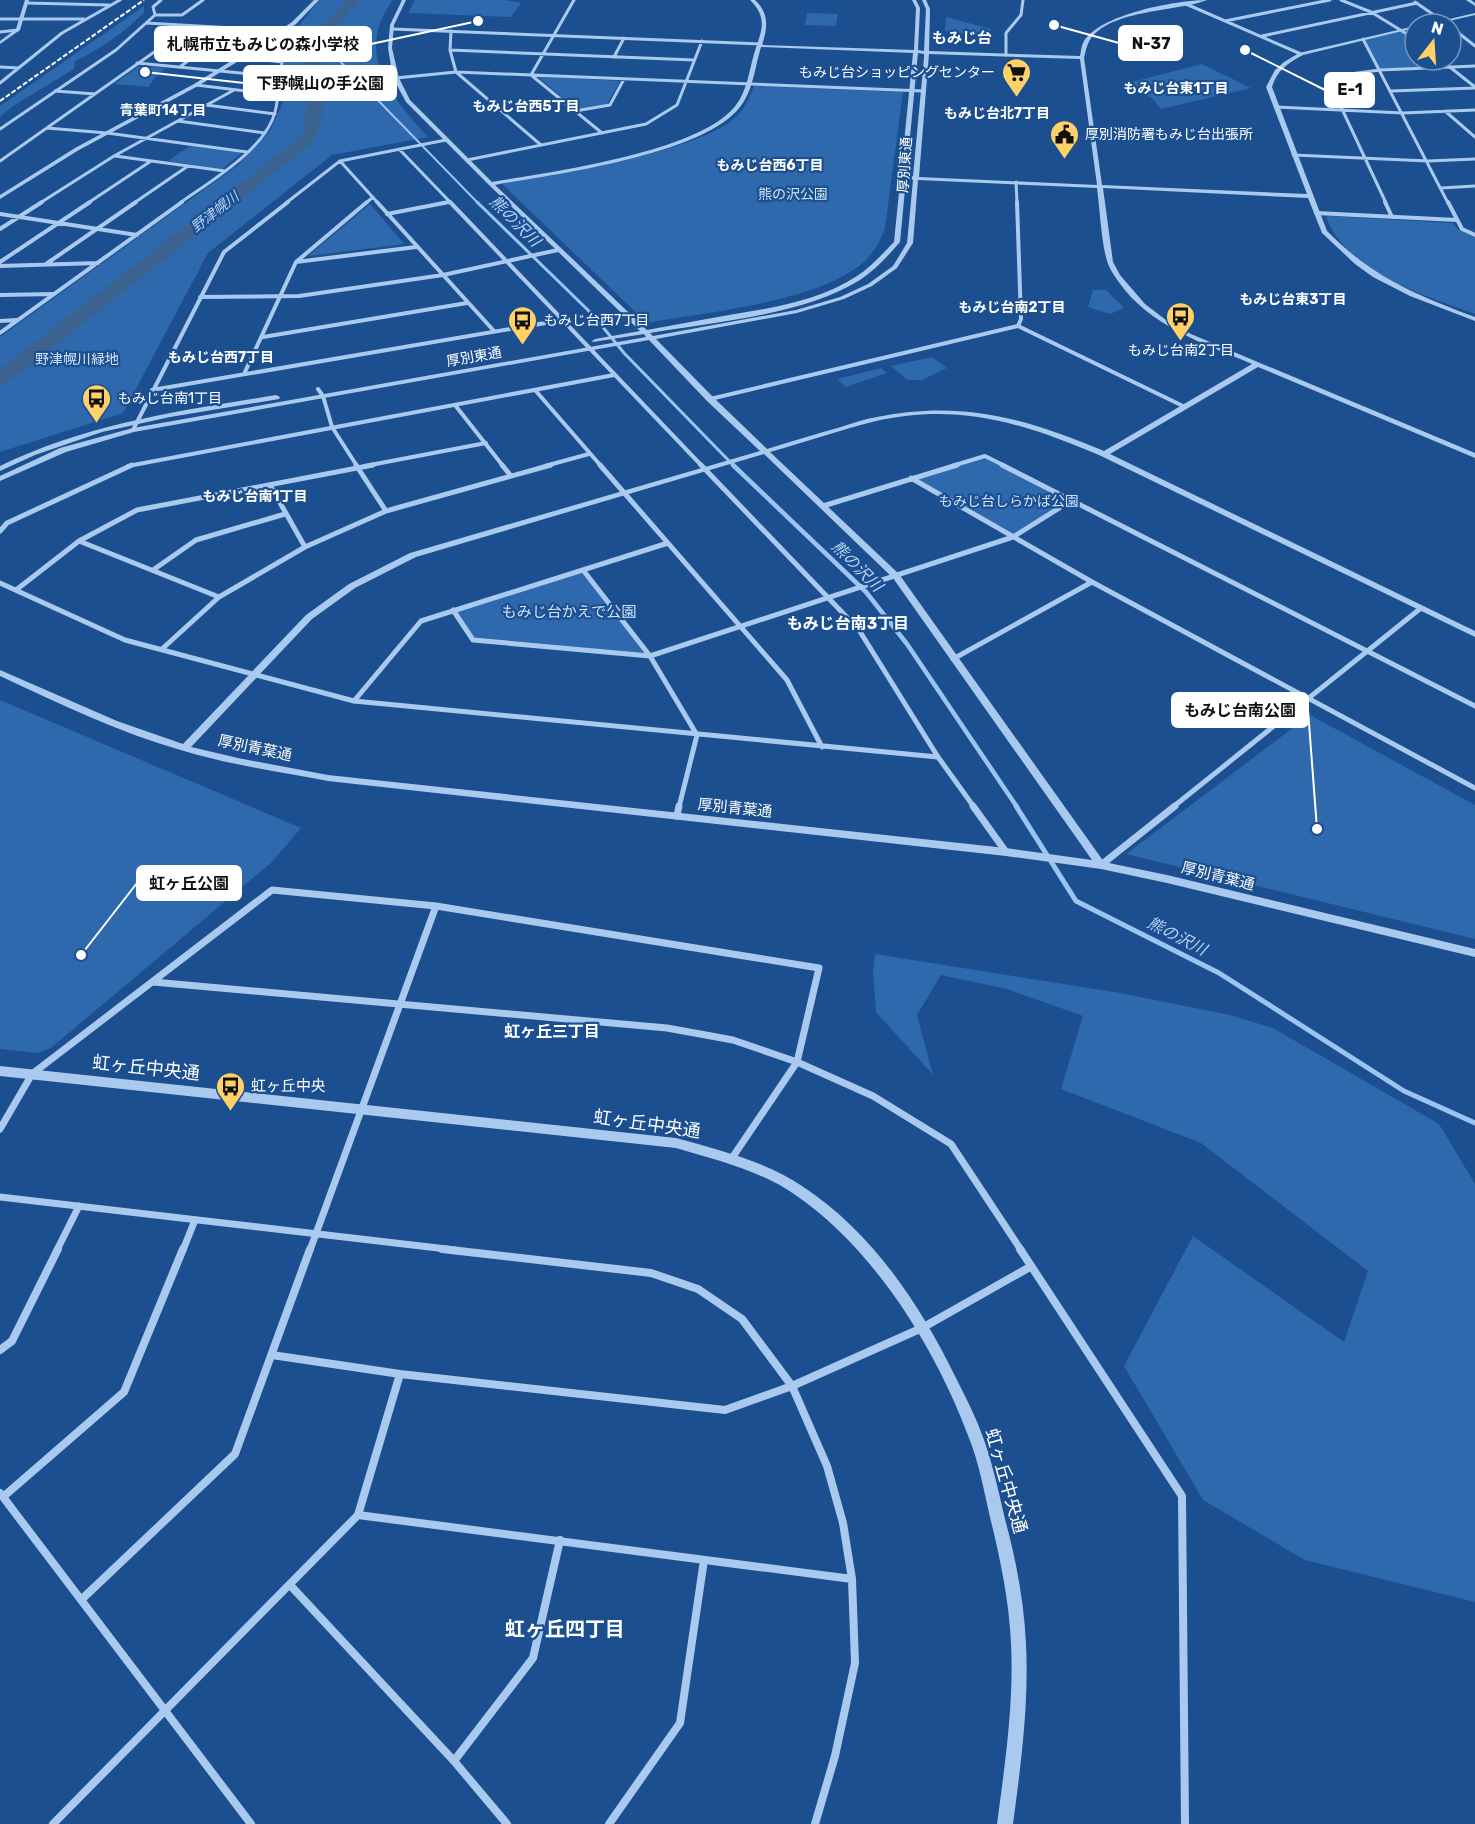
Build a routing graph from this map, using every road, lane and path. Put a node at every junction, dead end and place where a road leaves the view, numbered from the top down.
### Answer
1 (120, 0) edge
2 (161, 0) edge
3 (203, 0) edge
4 (316, 0) edge
5 (404, 0) edge
6 (574, 0) edge
7 (752, 0) edge
8 (914, 0) edge
9 (924, 0) edge
10 (1023, 0) edge
11 (1205, 0) edge
12 (1330, 0) edge
13 (1341, 0) edge
14 (1413, 0) edge
15 (1468, 0) edge
16 (26, 1) edge
17 (1417, 3) junction
18 (1186, 4) junction
19 (109, 5) junction
20 (1475, 5) edge
21 (1371, 12) junction
22 (1430, 12) edge
23 (154, 15) junction
24 (21, 16) junction
25 (0, 19) edge
26 (85, 19) junction
27 (1225, 21) junction
28 (146, 23) junction
29 (191, 26) junction
30 (392, 29) junction
31 (1403, 29) edge
32 (18, 30) junction
33 (1403, 30) edge
34 (451, 31) junction
35 (0, 32) edge
36 (553, 35) junction
37 (1262, 36) junction
38 (1463, 36) edge
39 (624, 38) junction
40 (1363, 39) junction
41 (267, 41) junction
42 (702, 41) junction
43 (0, 43) edge
44 (292, 44) dead end
45 (760, 45) junction
46 (1475, 46) edge
47 (450, 50) junction
48 (916, 51) junction
49 (927, 52) junction
50 (543, 54) junction
51 (1301, 54) junction
52 (1006, 55) junction
53 (240, 57) junction
54 (614, 57) junction
55 (1082, 58) junction
56 (694, 60) junction
57 (137, 63) junction
58 (180, 66) junction
59 (0, 67) edge
60 (19, 68) junction
61 (1403, 69) edge
62 (220, 70) junction
63 (1380, 70) junction
64 (456, 72) junction
65 (1456, 72) edge
66 (531, 75) junction
67 (282, 77) junction
68 (396, 78) junction
69 (624, 79) junction
70 (686, 82) junction
71 (0, 83) edge
72 (747, 84) junction
73 (196, 85) junction
74 (1475, 87) edge
75 (234, 90) junction
76 (54, 91) junction
77 (911, 91) junction
78 (923, 91) junction
79 (1391, 91) junction
80 (94, 94) junction
81 (280, 95) junction
82 (206, 105) junction
83 (1276, 107) junction
84 (1342, 110) junction
85 (1475, 110) edge
86 (575, 111) junction
87 (1445, 111) junction
88 (1403, 113) junction
89 (275, 114) junction
90 (177, 121) junction
91 (46, 128) junction
92 (0, 129) edge
93 (107, 133) junction
94 (265, 133) junction
95 (602, 133) junction
96 (1475, 137) edge
97 (147, 138) junction
98 (446, 140) junction
99 (541, 145) junction
100 (399, 149) junction
101 (247, 152) junction
102 (1293, 155) junction
103 (114, 156) junction
104 (1363, 159) junction
105 (1475, 159) edge
106 (340, 160) junction
107 (467, 160) junction
108 (0, 161) edge
109 (151, 161) junction
110 (1428, 161) junction
111 (188, 166) junction
112 (225, 171) junction
113 (904, 177) junction
114 (917, 178) junction
115 (1016, 182) junction
116 (491, 184) junction
117 (1475, 186) edge
118 (1101, 187) junction
119 (1440, 188) junction
120 (1310, 196) junction
121 (0, 197) edge
122 (373, 197) junction
123 (448, 202) junction
124 (1316, 213) junction
125 (0, 214) edge
126 (387, 214) junction
127 (18, 217) junction
128 (1392, 217) junction
129 (1457, 220) junction
130 (58, 223) junction
131 (0, 229) edge
132 (98, 229) junction
133 (137, 235) junction
134 (1475, 235) edge
135 (416, 247) junction
136 (558, 250) junction
137 (506, 261) junction
138 (296, 262) junction
139 (98, 263) junction
140 (0, 264) edge
141 (46, 264) junction
142 (443, 275) junction
143 (56, 294) junction
144 (0, 295) edge
145 (200, 297) junction
146 (280, 297) junction
147 (467, 303) junction
148 (1475, 319) edge
149 (18, 320) junction
150 (563, 320) junction
151 (0, 321) edge
152 (1018, 326) junction
153 (494, 331) junction
154 (0, 333) edge
155 (648, 335) junction
156 (263, 337) junction
157 (603, 343) junction
158 (589, 346) junction
159 (1257, 364) junction
160 (244, 374) junction
161 (614, 375) junction
162 (152, 390) junction
163 (535, 390) junction
164 (320, 392) junction
165 (710, 399) junction
166 (455, 405) junction
167 (1183, 406) junction
168 (137, 421) junction
169 (332, 428) junction
170 (133, 430) junction
171 (486, 443) junction
172 (767, 452) junction
173 (589, 454) junction
174 (1104, 454) junction
175 (1475, 456) edge
176 (359, 468) junction
177 (707, 468) junction
178 (0, 469) edge
179 (511, 476) junction
180 (911, 478) junction
181 (0, 480) edge
182 (270, 485) junction
183 (625, 492) junction
184 (1072, 500) junction
185 (823, 506) junction
186 (386, 511) junction
187 (285, 514) junction
188 (0, 531) edge
189 (1013, 537) junction
190 (79, 541) junction
191 (668, 543) junction
192 (305, 547) junction
193 (153, 570) junction
194 (583, 570) junction
195 (897, 576) junction
196 (1092, 582) junction
197 (0, 583) edge
198 (16, 590) junction
199 (219, 597) junction
200 (830, 598) junction
201 (1421, 608) junction
202 (453, 610) junction
203 (742, 627) junction
204 (1475, 634) edge
205 (162, 650) junction
206 (1370, 652) junction
207 (650, 656) junction
208 (953, 658) junction
209 (0, 673) edge
210 (255, 674) junction
211 (1310, 699) junction
212 (354, 701) junction
213 (1475, 706) edge
214 (697, 735) junction
215 (822, 747) junction
216 (185, 748) junction
217 (938, 757) junction
218 (1475, 788) edge
219 (677, 816) junction
220 (1006, 852) junction
221 (1101, 865) junction
222 (436, 906) junction
223 (1475, 953) edge
224 (153, 982) junction
225 (398, 1006) junction
226 (797, 1062) junction
227 (0, 1071) edge
228 (32, 1074) junction
229 (362, 1109) junction
230 (0, 1129) edge
231 (732, 1158) junction
232 (0, 1197) edge
233 (79, 1206) junction
234 (195, 1220) junction
235 (315, 1233) junction
236 (1030, 1267) junction
237 (922, 1328) junction
238 (0, 1350) edge
239 (272, 1355) junction
240 (400, 1374) junction
241 (792, 1386) junction
242 (2, 1495) edge
243 (358, 1515) junction
244 (560, 1540) junction
245 (704, 1560) junction
246 (852, 1579) junction
247 (290, 1586) junction
248 (81, 1600) junction
249 (164, 1710) junction
250 (454, 1761) junction
251 (53, 1824) edge
252 (251, 1824) edge
253 (507, 1824) edge
254 (609, 1824) edge
255 (815, 1824) edge
256 (1005, 1824) edge
257 (1185, 1824) edge

1 - 19 street
2 - 23 street
3 - 23 street
4 - 41 street
5 - 30 street
6 - 36 street
7 - 45 street
8 - 48 street, 厚別東通
9 - 49 street, 厚別東通
10 - 52 street
11 - 18 street
12 - 27 street
13 - 21 street
14 - 17 street
15 - 20 street
16 - 19 street
16 - 24 street
17 - 21 street
17 - 22 street
18 - 27 street
18 - 55 street
19 - 26 street
21 - 31 street
21 - 37 street
23 - 28 street
24 - 25 street
24 - 26 street
24 - 32 street
26 - 60 street
27 - 37 street
28 - 29 street
28 - 76 street
29 - 57 street
29 - 58 street
30 - 34 street
30 - 68 street
32 - 35 street
32 - 43 street
33 - 40 street
34 - 36 street
34 - 47 street
36 - 39 street
36 - 50 street
37 - 51 street
38 - 46 street
39 - 42 street
39 - 54 street
40 - 51 street
40 - 63 street
41 - 44 street
41 - 53 street
42 - 45 street
42 - 56 street
45 - 48 street
45 - 72 street
47 - 50 street
47 - 64 street
48 - 49 street
48 - 77 street, 厚別東通
49 - 52 street
49 - 78 street, 厚別東通
50 - 54 street
50 - 66 street
51 - 83 street
52 - 55 street
53 - 62 street
53 - 67 street
54 - 56 street
55 - 118 street
56 - 70 street
57 - 58 street
57 - 80 street
58 - 62 street
59 - 60 street
60 - 71 street
61 - 63 street
62 - 67 street
62 - 73 street
63 - 79 street
63 - 84 street
64 - 66 street
64 - 68 street
64 - 99 street
65 - 74 street
66 - 69 street
66 - 86 street
67 - 81 street
68 - 98 street
69 - 70 street
69 - 86 street
70 - 72 street
70 - 95 street
72 - 77 street
72 - 116 street
73 - 75 street
73 - 93 street
74 - 79 street
75 - 81 street
75 - 82 street
76 - 80 street
76 - 92 street
77 - 78 street
77 - 113 street, 厚別東通
78 - 114 street, 厚別東通
79 - 88 street
80 - 91 street
81 - 89 street
82 - 89 street
82 - 90 street
83 - 84 street
83 - 102 street
84 - 88 street
84 - 104 street
85 - 87 street
86 - 95 street
87 - 88 street
87 - 96 street
88 - 110 street
89 - 94 street
90 - 94 street
90 - 97 street
91 - 93 street
91 - 108 street
93 - 97 street
93 - 121 street
94 - 101 street
95 - 99 street
97 - 101 street
97 - 103 street
98 - 100 street
98 - 107 street
99 - 107 street
100 - 106 street
100 - 123 street
101 - 112 street
102 - 104 street
102 - 120 street
103 - 109 street
103 - 127 street
104 - 110 street
104 - 128 street
105 - 110 street
106 - 122 street
106 - 145 street
107 - 116 street
109 - 111 street
109 - 130 street
110 - 119 street
111 - 112 street
111 - 132 street
112 - 133 street
113 - 114 street
113 - 155 street, 厚別東通
114 - 115 street
114 - 155 street, 厚別東通
115 - 118 street
115 - 152 street
116 - 136 street
117 - 119 street
118 - 120 street
118 - 159 street
119 - 129 street
120 - 124 street
122 - 126 street
122 - 138 street
123 - 126 street
123 - 137 street
124 - 128 street
124 - 148 street
125 - 127 street
126 - 135 street
127 - 130 street
127 - 131 street
128 - 129 street
129 - 134 street
130 - 132 street
130 - 140 street
132 - 133 street
132 - 141 street
133 - 139 street
135 - 138 street
135 - 142 street
136 - 137 street
136 - 155 street
137 - 142 street
137 - 150 street
138 - 146 street
139 - 141 street
139 - 143 street
140 - 141 street
142 - 146 street
142 - 147 street
143 - 144 street
143 - 149 street
145 - 146 street
145 - 162 street
146 - 156 street
147 - 153 street
147 - 156 street
149 - 151 street
149 - 154 street
150 - 153 street
150 - 158 street
152 - 165 street
152 - 167 street
153 - 160 street
155 - 157 street, 厚別東通
155 - 157 street, 厚別東通
155 - 165 street
156 - 160 street
157 - 158 street, 厚別東通
158 - 161 street
158 - 164 street, 厚別東通
159 - 167 street
159 - 175 street
160 - 162 street
161 - 163 street
161 - 177 street
162 - 168 street
163 - 166 street
163 - 173 street
164 - 168 street, 厚別東通
164 - 169 street
164 - 170 street, 厚別東通
165 - 172 street
166 - 169 street
166 - 171 street
167 - 174 street
168 - 170 street
168 - 178 street, 厚別東通
169 - 176 street
169 - 188 street
170 - 181 street, 厚別東通
171 - 176 street
171 - 179 street
172 - 174 street
172 - 177 street
172 - 185 street
173 - 179 street
173 - 183 street
174 - 201 street
176 - 182 street
176 - 186 street
177 - 183 street
177 - 200 street
179 - 186 street
180 - 184 street
180 - 185 street
180 - 189 street
182 - 187 street
182 - 190 street
183 - 191 street
183 - 210 street
184 - 189 street
184 - 206 street
185 - 195 street
186 - 192 street
187 - 192 street
187 - 193 street
189 - 195 street
189 - 196 street
190 - 193 street
190 - 198 street
191 - 194 street
191 - 203 street
192 - 199 street
193 - 199 street
194 - 202 street
194 - 207 street
195 - 200 street
195 - 208 street
196 - 208 street
196 - 211 street
197 - 198 street
198 - 205 street
199 - 205 street
200 - 203 street
200 - 217 street
201 - 204 street
201 - 206 street
202 - 207 street
202 - 212 street
203 - 207 street
203 - 215 street
205 - 210 street
206 - 211 street
206 - 213 street
207 - 214 street
208 - 221 street
209 - 216 street, 厚別青葉通
210 - 212 street
210 - 216 street
211 - 218 street
211 - 221 street
212 - 214 street
214 - 215 street
214 - 219 street
215 - 217 street
216 - 219 street, 厚別青葉通
217 - 220 street
219 - 220 street, 厚別青葉通
220 - 221 street, 厚別青葉通
221 - 223 street, 厚別青葉通
222 - 224 street
222 - 225 street
222 - 226 street
224 - 225 street
224 - 228 street
225 - 226 street
225 - 229 street
226 - 231 street
226 - 236 street
227 - 228 street, 虹ヶ丘中央通
228 - 229 street, 虹ヶ丘中央通
228 - 230 street
229 - 231 street, 虹ヶ丘中央通
229 - 235 street
231 - 237 street, 虹ヶ丘中央通
232 - 233 street
233 - 234 street
233 - 238 street
234 - 235 street
234 - 242 street
235 - 239 street
235 - 241 street
236 - 237 street
236 - 257 street
237 - 241 street
237 - 256 street, 虹ヶ丘中央通
239 - 240 street
239 - 248 street
240 - 241 street
240 - 243 street
241 - 246 street
242 - 248 street
243 - 244 street
243 - 247 street
244 - 245 street
244 - 250 street
245 - 246 street
245 - 254 street
246 - 255 street
247 - 249 street
247 - 250 street
248 - 249 street
249 - 251 street
249 - 252 street
250 - 253 street

